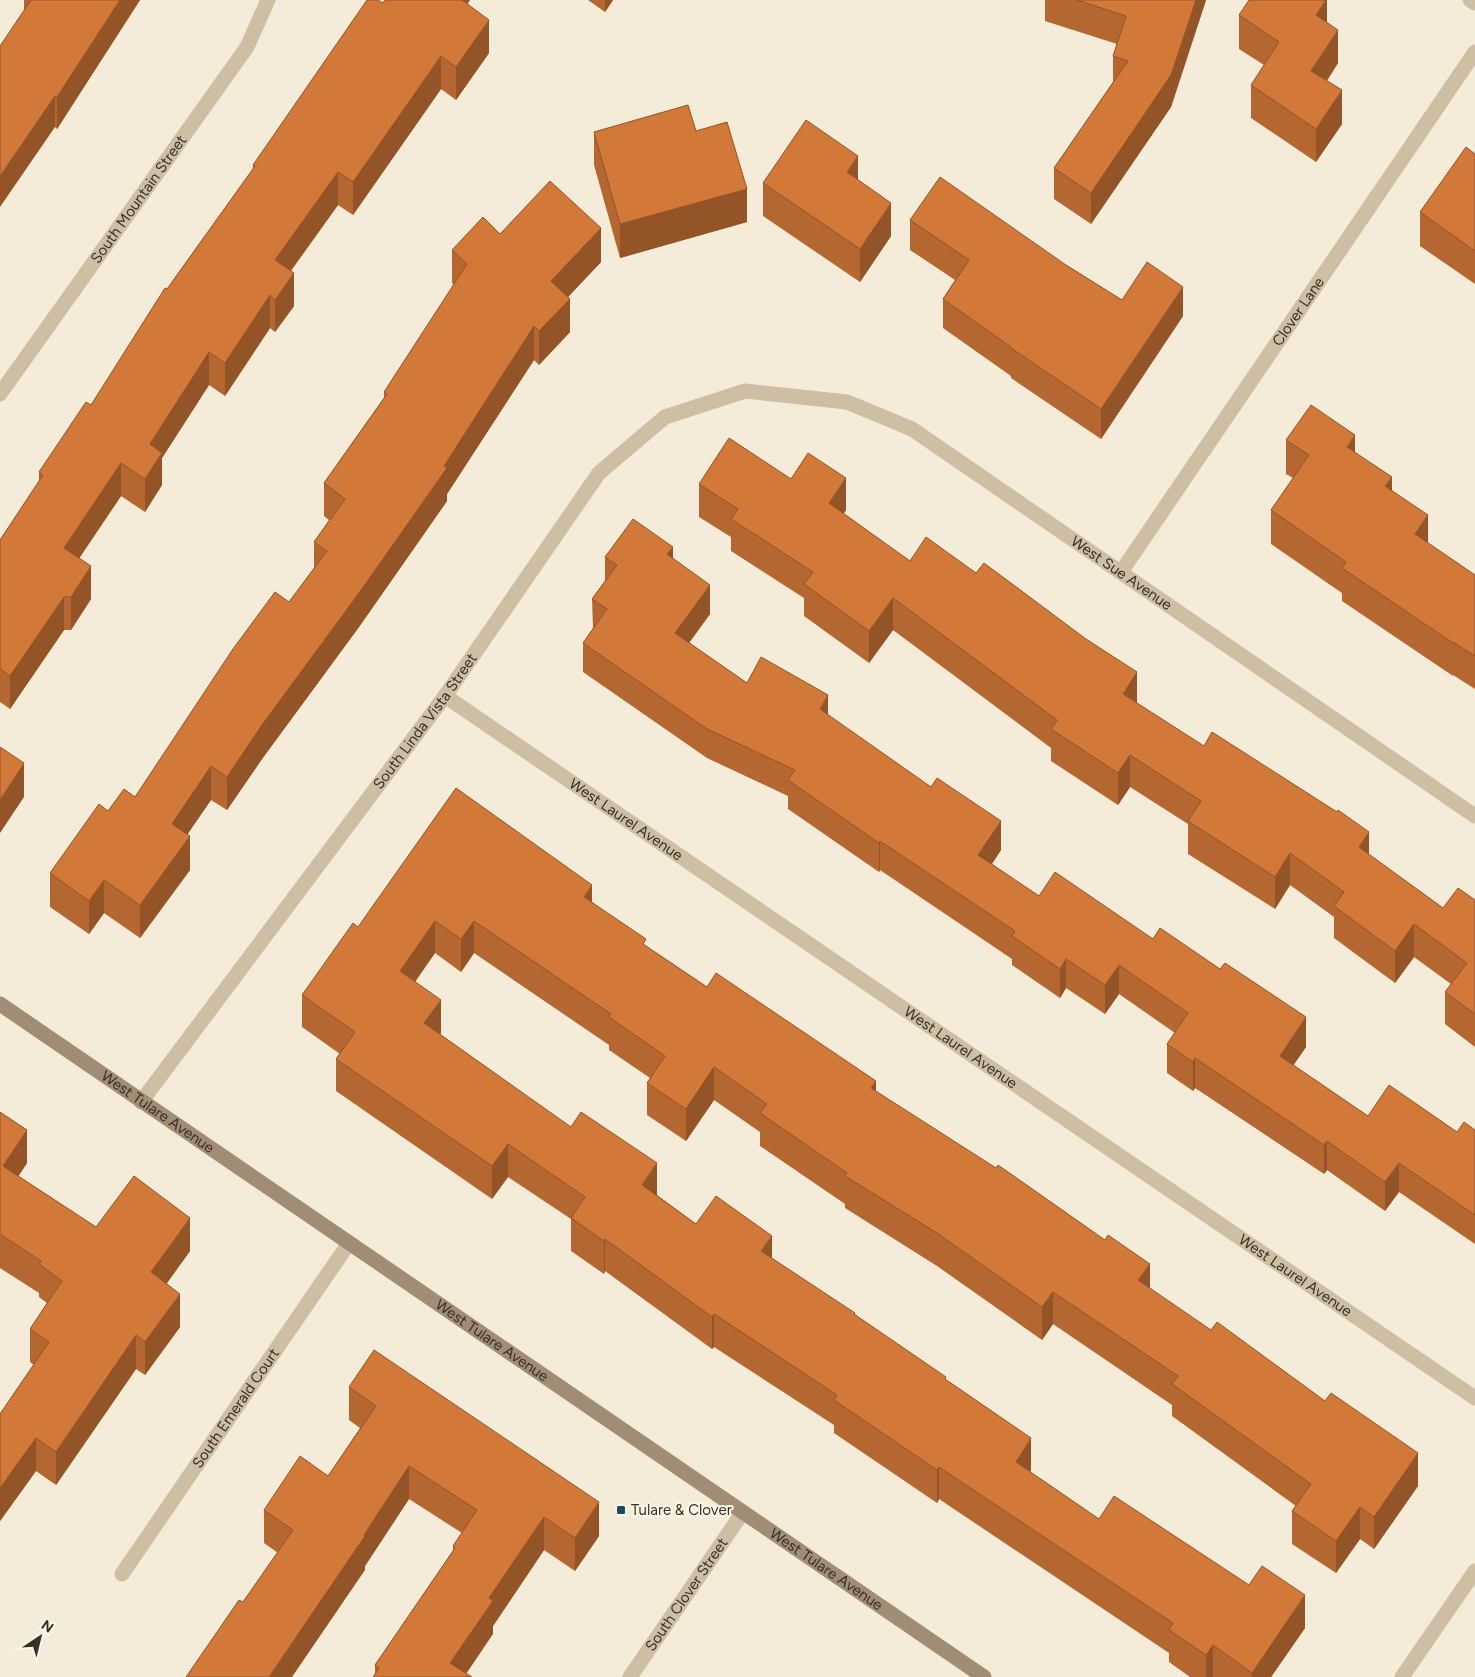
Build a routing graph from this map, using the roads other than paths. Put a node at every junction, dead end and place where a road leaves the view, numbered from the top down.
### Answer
1 (268, 0) edge
2 (1470, 0) edge
3 (1475, 3) edge
4 (1475, 52) edge
5 (745, 391) joint
6 (0, 394) edge
7 (1120, 572) junction
8 (445, 696) junction
9 (1475, 816) edge
10 (0, 1004) edge
11 (141, 1102) junction
12 (349, 1243) junction
13 (1475, 1398) edge
14 (743, 1512) junction
15 (1475, 1571) edge
16 (122, 1574) dead end
17 (630, 1677) edge
18 (984, 1677) edge
19 (1402, 1677) edge

1 - 6 street, South Mountain Street
2 - 3 street
4 - 7 street, Clover Lane
5 - 7 street, West Sue Avenue
5 - 8 street, South Linda Vista Street
7 - 9 street, West Sue Avenue
8 - 11 street, South Linda Vista Street
8 - 13 street, West Laurel Avenue
10 - 11 street, West Tulare Avenue
11 - 12 street, West Tulare Avenue
12 - 14 street, West Tulare Avenue
12 - 16 street, South Emerald Court
14 - 17 street, South Clover Street
14 - 18 street, West Tulare Avenue
15 - 19 street

